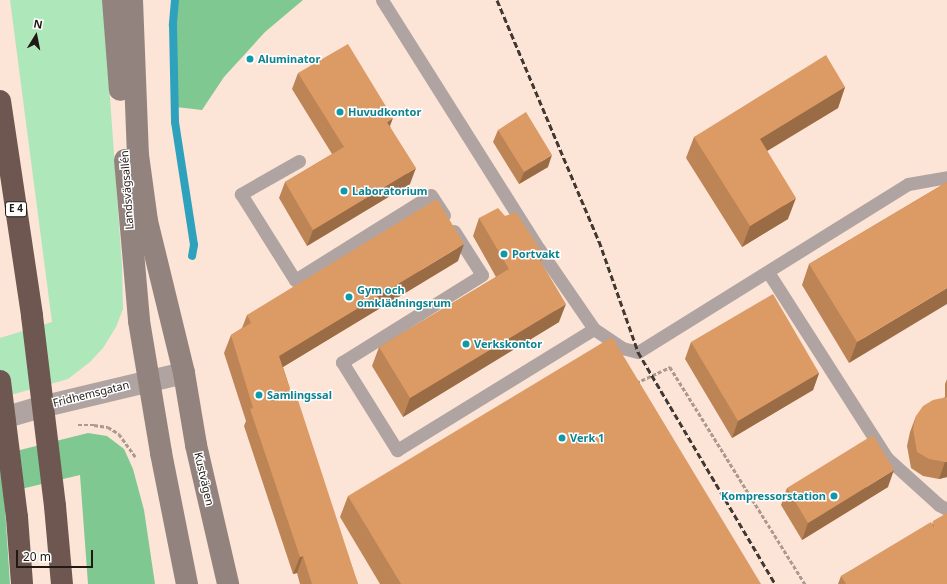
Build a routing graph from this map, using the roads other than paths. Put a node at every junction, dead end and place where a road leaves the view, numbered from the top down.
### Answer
1 (113, 0) edge
2 (132, 0) edge
3 (382, 0) edge
4 (0, 101) edge
5 (299, 161) dead end
6 (947, 177) edge
7 (768, 272) junction
8 (594, 329) junction
9 (184, 373) junction
10 (150, 380) junction
11 (0, 381) edge
12 (0, 419) edge
13 (947, 509) edge
14 (22, 584) edge
15 (62, 584) edge
16 (187, 584) edge
17 (228, 584) edge

1 - 10 main road, Landsvägsallén
2 - 9 main road, Landsvägsallén
3 - 8 lane
4 - 15 highway, E 4, bridge
5 - 8 lane
6 - 7 lane
7 - 8 lane
7 - 13 lane
9 - 10 street, Fridhemsgatan
9 - 17 main road, Kustvägen
10 - 12 street, Fridhemsgatan
10 - 16 main road
11 - 14 highway, bridge

